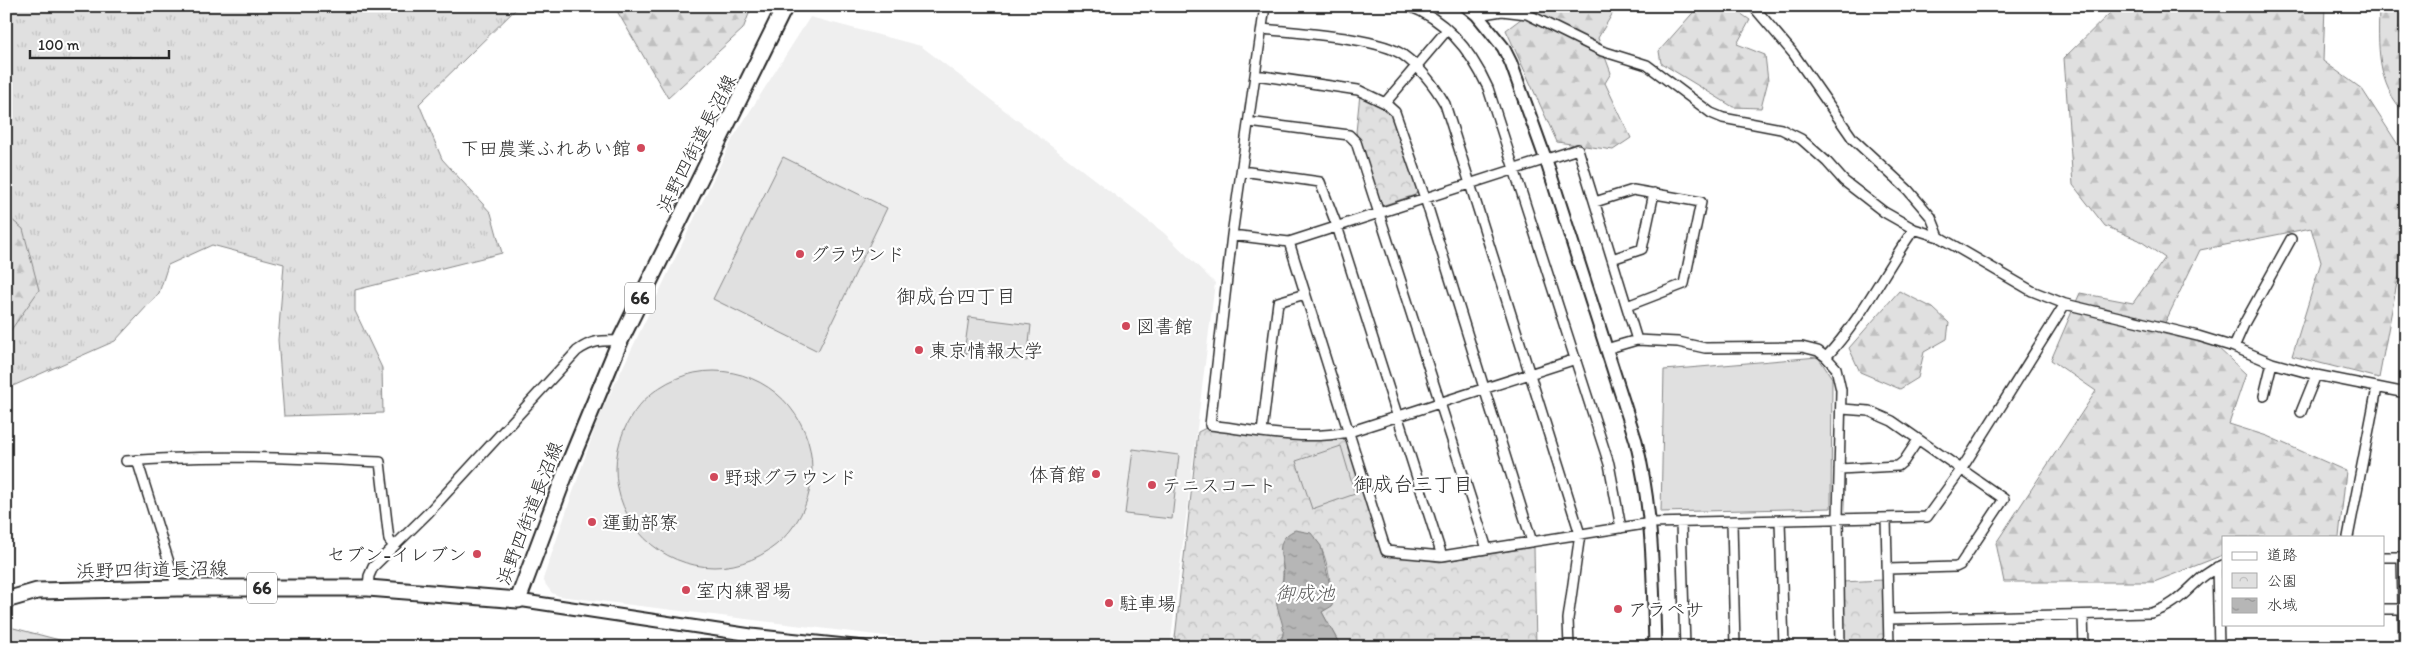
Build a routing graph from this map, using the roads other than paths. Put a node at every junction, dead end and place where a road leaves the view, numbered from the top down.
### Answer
1 (785, 6) edge
2 (1266, 6) edge
3 (1409, 6) edge
4 (1466, 6) edge
5 (1754, 6) edge
6 (1477, 15) junction
7 (1263, 30) junction
8 (1447, 30) junction
9 (1417, 67) junction
10 (1256, 75) junction
11 (1385, 103) junction
12 (1249, 122) junction
13 (1546, 160) junction
14 (1515, 170) junction
15 (1242, 171) junction
16 (1470, 184) junction
17 (1654, 193) junction
18 (1425, 198) junction
19 (1595, 202) junction
20 (1379, 213) junction
21 (1338, 226) junction
22 (1914, 229) junction
23 (1232, 235) junction
24 (1939, 236) junction
25 (2291, 239) dead end
26 (1289, 242) junction
27 (1612, 259) junction
28 (1306, 294) junction
29 (2065, 304) junction
30 (1627, 306) junction
31 (1637, 340) junction
32 (620, 341) junction
33 (2234, 347) junction
34 (1606, 349) junction
35 (1826, 357) junction
36 (1576, 359) junction
37 (2272, 363) junction
38 (1530, 374) junction
39 (2316, 375) junction
40 (2377, 388) junction
41 (1484, 389) junction
42 (2406, 393) edge
43 (2264, 396) dead end
44 (1441, 402) junction
45 (1842, 409) junction
46 (2301, 412) dead end
47 (1398, 416) junction
48 (1262, 432) junction
49 (1349, 432) junction
50 (1918, 440) junction
51 (137, 460) junction
52 (126, 461) dead end
53 (1839, 469) junction
54 (1961, 470) junction
55 (1838, 518) junction
56 (1886, 518) junction
57 (1780, 521) junction
58 (1681, 522) junction
59 (1732, 522) junction
60 (1651, 523) junction
61 (1621, 528) junction
62 (1580, 534) junction
63 (2348, 536) edge
64 (1532, 542) junction
65 (394, 546) junction
66 (1487, 549) junction
67 (1442, 556) junction
68 (2384, 557) edge
69 (2404, 557) edge
70 (2220, 566) edge
71 (1888, 569) junction
72 (177, 588) junction
73 (368, 588) junction
74 (6, 600) edge
75 (518, 600) junction
76 (2403, 608) junction
77 (2384, 609) edge
78 (2221, 612) edge
79 (2083, 616) junction
80 (1889, 619) junction
81 (864, 647) edge
82 (1569, 647) edge
83 (1655, 647) edge
84 (1685, 647) edge
85 (1735, 647) edge
86 (1784, 647) edge
87 (1840, 647) edge
88 (1889, 647) edge
89 (2084, 647) edge
90 (2219, 647) edge
91 (2404, 647) edge

1 - 32 main road, 浜野四街道長沼線 / 66
2 - 7 street
3 - 8 street
4 - 6 street
5 - 24 street
6 - 13 street
6 - 22 street
7 - 9 street
7 - 10 street
8 - 9 street
8 - 14 street
9 - 11 street
9 - 16 street
10 - 11 street
10 - 12 street
11 - 18 street
12 - 15 street
12 - 20 street
13 - 14 street
13 - 19 street
13 - 34 street
14 - 16 street
14 - 36 street
15 - 21 street
15 - 23 street
16 - 18 street
16 - 38 street
17 - 19 street
17 - 27 street
17 - 30 street
18 - 20 street
18 - 41 street
19 - 27 street
20 - 21 street
20 - 44 street
21 - 26 street
21 - 47 street
22 - 24 street
22 - 35 street
23 - 26 street
23 - 48 street
24 - 29 street
25 - 33 street
26 - 28 street
27 - 30 street
28 - 48 street
28 - 49 street
29 - 33 street
29 - 54 street
30 - 31 street
31 - 34 street
31 - 35 street
32 - 65 street
32 - 75 main road, 浜野四街道長沼線 / 66
33 - 37 street
34 - 60 street
35 - 45 street
36 - 38 street
36 - 61 street
37 - 39 street
37 - 43 street
38 - 41 street
38 - 62 street
39 - 40 street
39 - 46 street
40 - 42 street
40 - 63 street
41 - 44 street
41 - 64 street
44 - 47 street
44 - 66 street
45 - 50 street
45 - 53 street
47 - 49 street
47 - 67 street
48 - 49 street
49 - 67 street
50 - 53 street
50 - 54 street
51 - 52 street
51 - 65 street
51 - 72 street
53 - 55 street
54 - 56 street
54 - 71 street
55 - 56 street
55 - 57 street
55 - 87 street
56 - 71 street
57 - 59 street
57 - 86 street
58 - 59 street
58 - 60 street
58 - 84 street
59 - 85 street
60 - 61 street
60 - 83 street
61 - 62 street
62 - 64 street
62 - 82 street
64 - 66 street
65 - 73 street
66 - 67 street
68 - 69 street
69 - 76 street
70 - 78 street
70 - 79 street
71 - 80 street
72 - 73 main road, 浜野四街道長沼線 / 66
72 - 74 main road, 浜野四街道長沼線 / 66
73 - 75 main road, 浜野四街道長沼線 / 66
75 - 81 street
76 - 77 street
76 - 91 street
78 - 90 street
79 - 80 street
79 - 89 street
80 - 88 street

